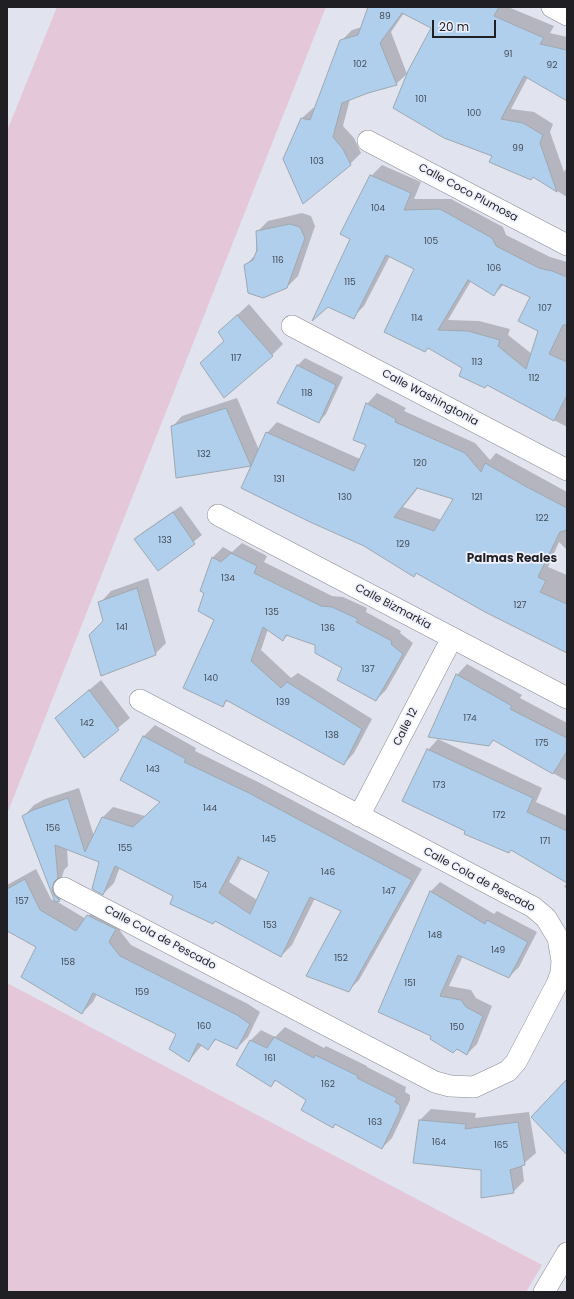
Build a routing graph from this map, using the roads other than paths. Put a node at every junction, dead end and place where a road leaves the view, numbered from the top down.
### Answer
1 (552, 7) edge
2 (567, 15) edge
3 (368, 140) dead end
4 (567, 245) edge
5 (292, 326) dead end
6 (567, 470) edge
7 (218, 515) dead end
8 (452, 638) junction
9 (567, 698) edge
10 (140, 700) dead end
11 (359, 816) junction
12 (64, 888) dead end
13 (567, 1253) edge
14 (544, 1292) edge

1 - 2 street
3 - 4 street, Calle Coco Plumosa
5 - 6 street, Calle Washingtonia
7 - 8 street, Calle Bizmarkia
8 - 9 street, Calle Bizmarkia
8 - 11 street, Calle 12
10 - 11 street, Calle Cola de Pescado
11 - 12 street, Calle Cola de Pescado
13 - 14 street

